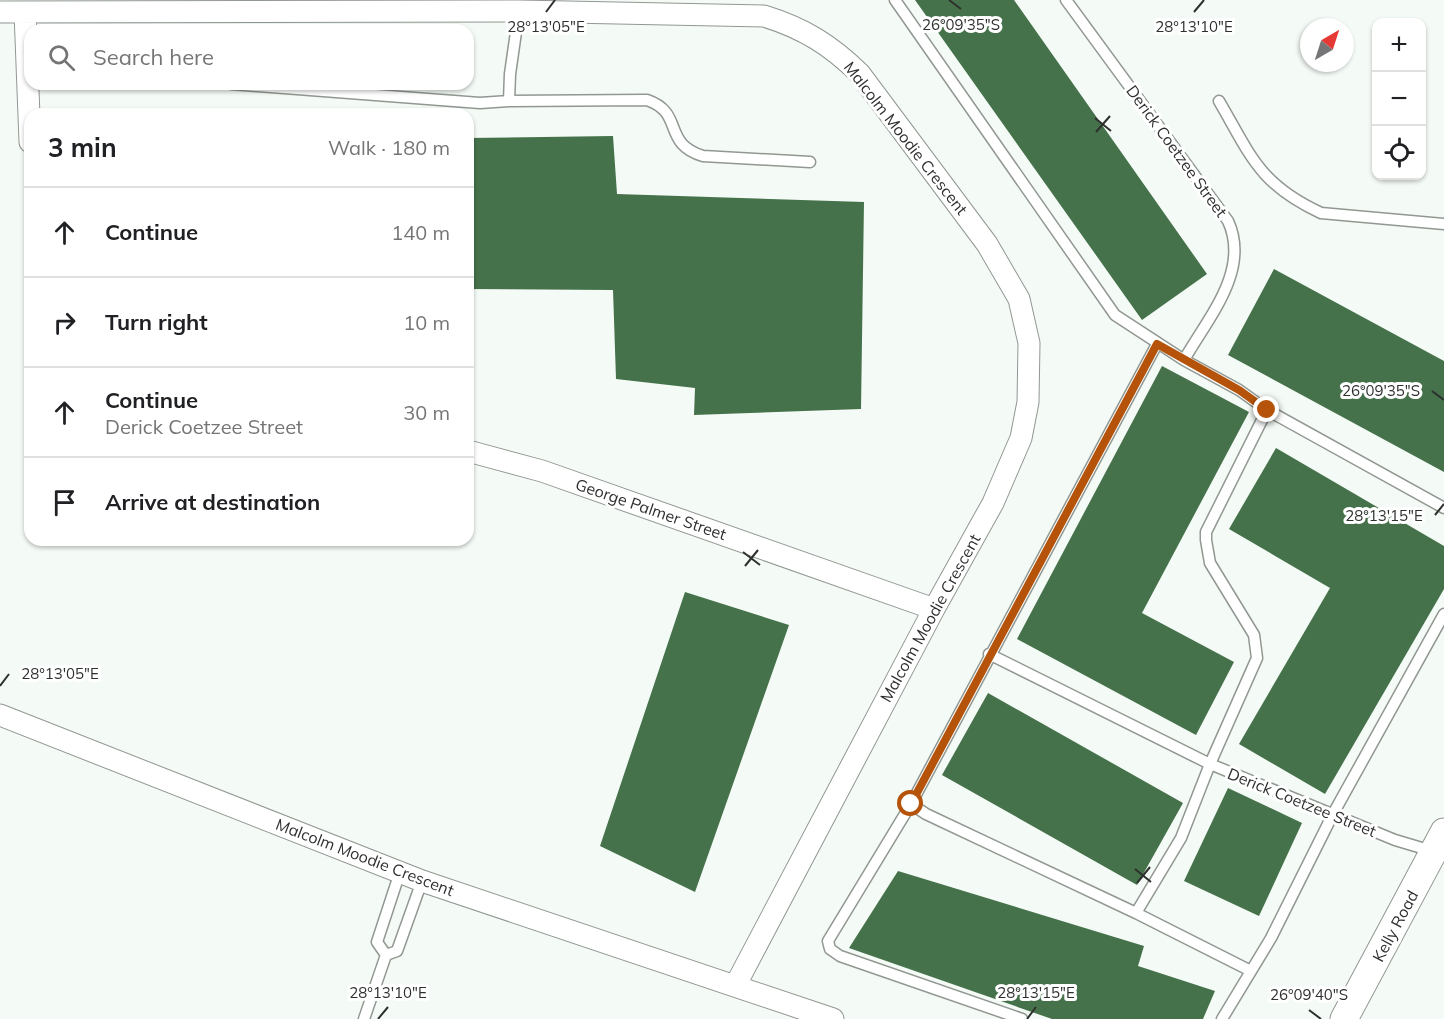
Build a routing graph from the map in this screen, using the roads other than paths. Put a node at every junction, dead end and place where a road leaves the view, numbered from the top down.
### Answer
1 (895, 0) edge
2 (1066, 0) edge
3 (519, 5) edge
4 (337, 6) edge
5 (0, 12) edge
6 (25, 12) junction
7 (25, 24) edge
8 (28, 90) edge
9 (310, 90) edge
10 (509, 101) junction
11 (1219, 101) dead end
12 (29, 108) edge
13 (810, 162) dead end
14 (1444, 224) edge
15 (1157, 344) junction
16 (1184, 360) junction
17 (1267, 410) junction
18 (474, 453) edge
19 (1444, 508) edge
20 (934, 609) junction
21 (1444, 614) edge
22 (989, 654) junction
23 (0, 715) edge
24 (1210, 764) junction
25 (911, 804) junction
26 (1333, 814) junction
27 (1441, 846) edge
28 (400, 872) junction
29 (422, 881) junction
30 (1136, 913) junction
31 (386, 955) junction
32 (1251, 971) junction
33 (735, 986) junction
34 (364, 1019) edge
35 (832, 1019) edge
36 (1022, 1019) edge
37 (1222, 1019) edge
38 (1344, 1019) edge

1 - 15 lane
2 - 16 lane, Derick Coetzee Street
3 - 4 street, Malcolm Moodie Crescent
3 - 10 lane
3 - 20 street, Malcolm Moodie Crescent
4 - 6 street, Malcolm Moodie Crescent
5 - 6 street, Malcolm Moodie Crescent
6 - 7 street
8 - 12 street
9 - 10 lane
10 - 13 lane
11 - 14 lane
15 - 16 lane
15 - 22 lane
16 - 17 lane
17 - 19 lane
17 - 24 lane, Derick Coetzee Street
18 - 20 street, George Palmer Street
20 - 33 street, Malcolm Moodie Crescent
21 - 26 lane
22 - 24 lane
22 - 25 lane
23 - 28 street, Malcolm Moodie Crescent
24 - 26 lane, Derick Coetzee Street
24 - 30 lane
25 - 30 lane
25 - 36 lane
26 - 27 lane, Derick Coetzee Street
26 - 32 lane
27 - 38 street, Kelly Road
28 - 29 street, Malcolm Moodie Crescent
28 - 31 lane
29 - 31 lane
29 - 33 street, Malcolm Moodie Crescent
30 - 32 lane
31 - 34 lane
32 - 37 lane
33 - 35 street, Malcolm Moodie Crescent

